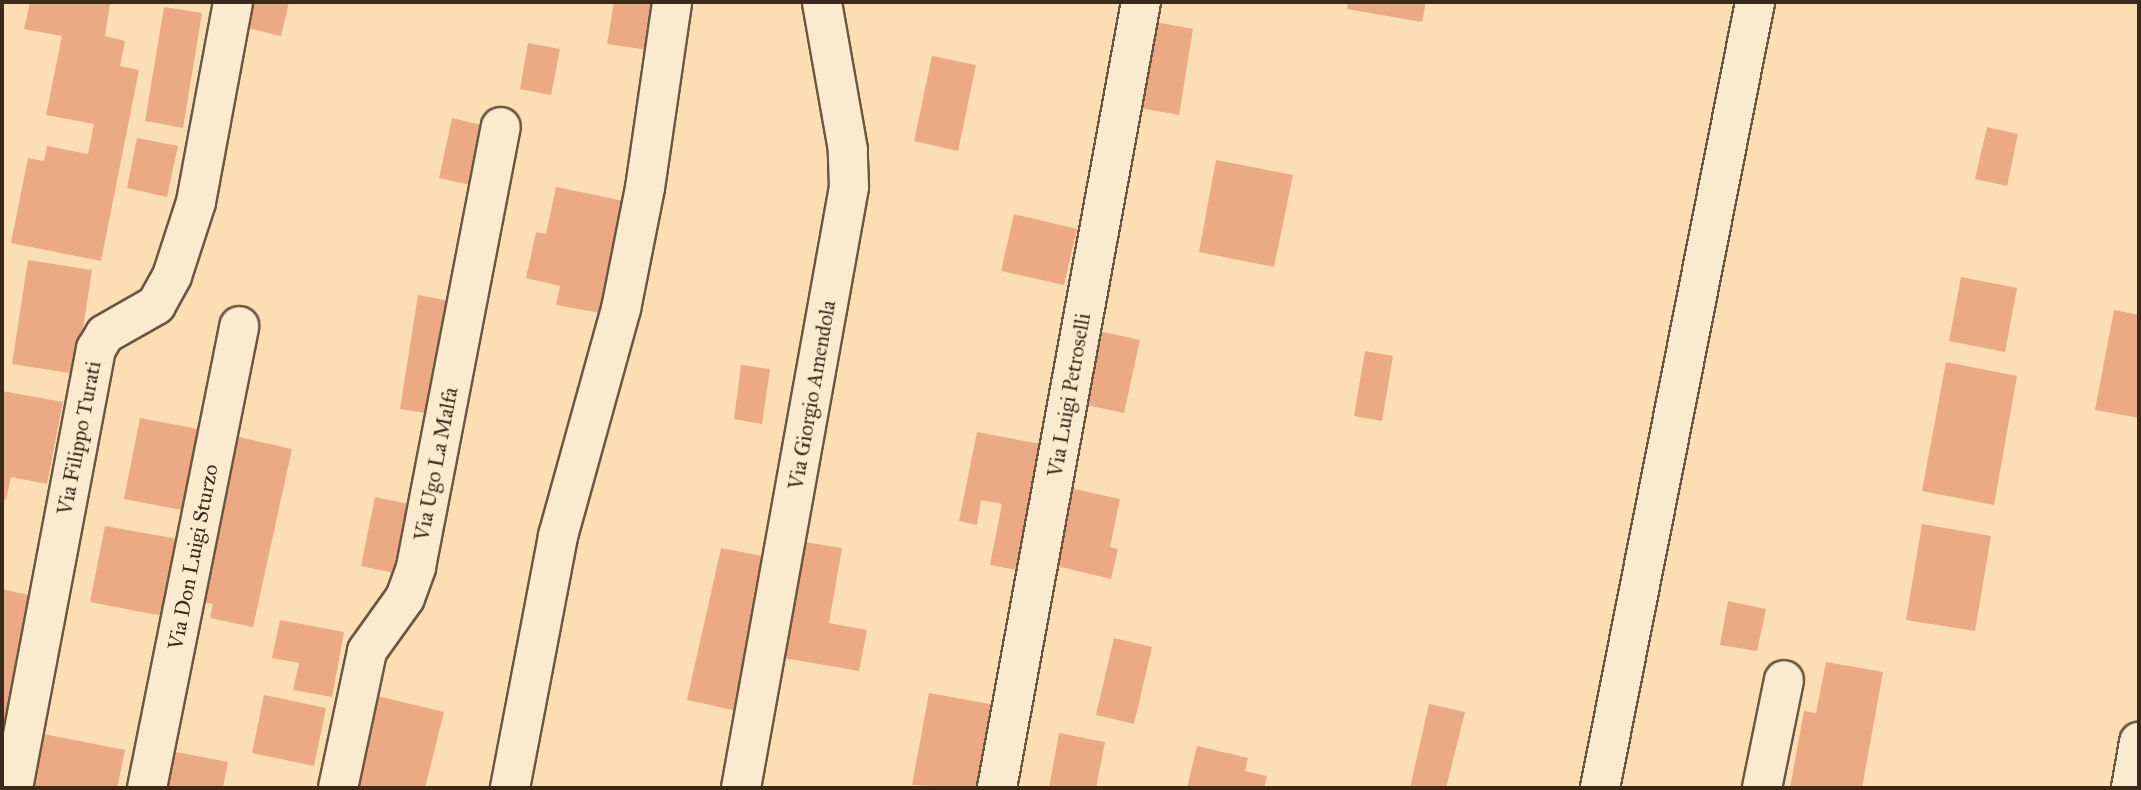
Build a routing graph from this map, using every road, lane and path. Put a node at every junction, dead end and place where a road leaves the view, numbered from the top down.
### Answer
1 (233, 2) edge
2 (672, 2) edge
3 (822, 2) edge
4 (1141, 2) edge
5 (1755, 2) edge
6 (501, 127) dead end
7 (239, 326) dead end
8 (1784, 680) dead end
9 (2139, 742) edge
10 (13, 788) edge
11 (146, 788) edge
12 (338, 788) edge
13 (510, 788) edge
14 (741, 788) edge
15 (997, 788) edge
16 (1600, 788) edge
17 (1762, 788) edge
18 (2131, 788) edge

1 - 10 street, Via Filippo Turati
2 - 13 street
3 - 14 street, Via Giorgio Amendola
4 - 15 street, Via Luigi Petroselli
5 - 16 street
6 - 12 street, Via Ugo La Malfa
7 - 11 street, Via Don Luigi Sturzo
8 - 17 street
9 - 18 street

